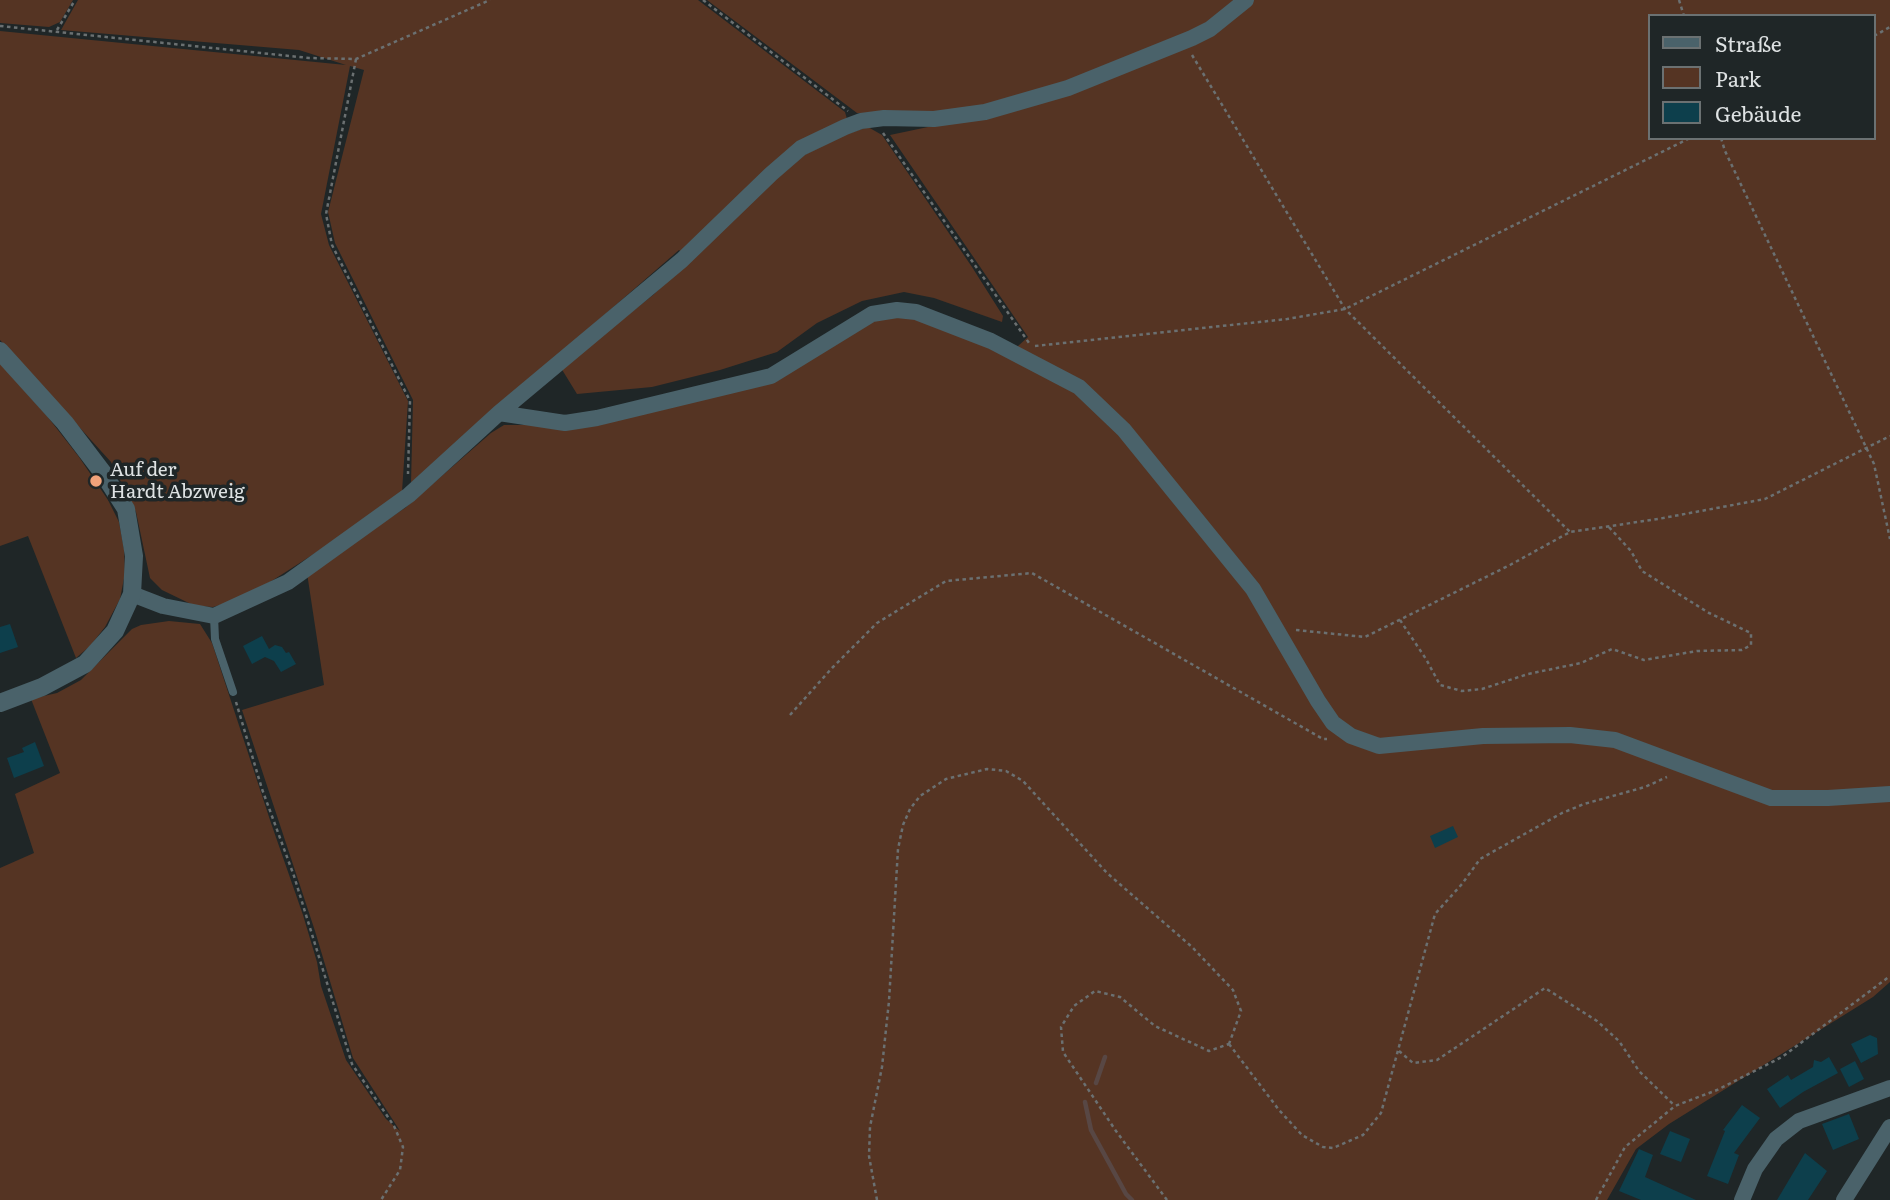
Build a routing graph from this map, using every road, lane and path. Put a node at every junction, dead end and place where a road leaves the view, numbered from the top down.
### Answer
1 (75, 0) edge
2 (490, 0) edge
3 (703, 0) edge
4 (1246, 0) edge
5 (0, 26) edge
6 (56, 32) junction
7 (1183, 41) junction
8 (356, 59) junction
9 (861, 121) junction
10 (1686, 140) edge
11 (1722, 140) edge
12 (1345, 309) junction
13 (0, 351) edge
14 (499, 413) junction
15 (1890, 436) edge
16 (1866, 447) junction
17 (409, 495) junction
18 (1607, 525) junction
19 (1570, 532) junction
20 (1890, 539) edge
21 (132, 594) junction
22 (214, 616) junction
23 (1400, 620) junction
24 (1276, 629) junction
25 (233, 692) joint
26 (0, 703) edge
27 (790, 715) dead end
28 (1351, 736) junction
29 (1686, 768) junction
30 (1890, 794) edge
31 (1890, 976) edge
32 (1229, 1044) junction
33 (1399, 1052) junction
34 (1890, 1088) edge
35 (1675, 1106) junction
36 (1890, 1127) edge
37 (381, 1200) edge
38 (877, 1200) edge
39 (1167, 1200) edge
40 (1596, 1200) edge
41 (1742, 1200) edge
42 (1844, 1200) edge

1 - 6 path
2 - 8 path
3 - 9 path
4 - 7 street
5 - 6 path
6 - 8 path
7 - 9 street
7 - 12 path
8 - 17 path
9 - 12 path
9 - 14 street
10 - 12 path
11 - 16 path
12 - 19 path
13 - 21 street
14 - 17 street
14 - 24 street
15 - 16 path
16 - 18 path
16 - 20 path
17 - 22 street
18 - 19 path
18 - 23 path
19 - 23 path
21 - 22 street
21 - 26 street
22 - 25 lane
23 - 24 path
24 - 28 street
25 - 37 path
27 - 28 path
28 - 29 street
29 - 30 street
29 - 33 path
31 - 35 path
32 - 33 path
32 - 38 path
32 - 39 path
33 - 35 path
34 - 41 street
35 - 40 path
36 - 42 street

